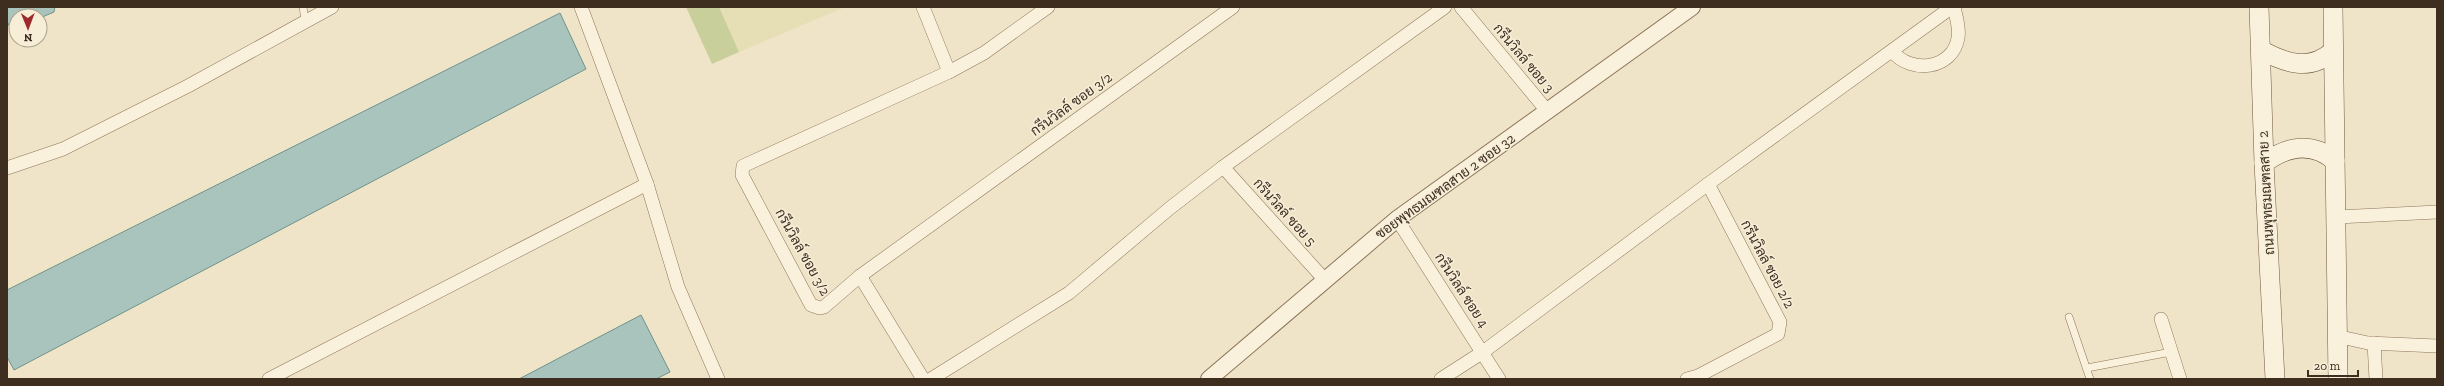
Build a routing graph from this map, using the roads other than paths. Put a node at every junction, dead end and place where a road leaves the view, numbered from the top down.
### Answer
1 (303, 7) edge
2 (332, 7) edge
3 (580, 7) edge
4 (923, 7) edge
5 (1048, 7) edge
6 (1232, 7) edge
7 (1445, 7) edge
8 (1461, 7) edge
9 (1692, 7) edge
10 (1953, 7) edge
11 (2259, 7) edge
12 (2333, 7) edge
13 (305, 20) junction
14 (1892, 50) junction
15 (2261, 50) junction
16 (2333, 51) junction
17 (949, 72) junction
18 (1548, 112) junction
19 (2336, 161) junction
20 (2264, 163) junction
21 (1223, 167) junction
22 (7, 168) edge
23 (647, 184) junction
24 (1708, 184) junction
25 (2437, 212) edge
26 (2337, 217) junction
27 (1397, 219) junction
28 (860, 276) junction
29 (1324, 279) junction
30 (2069, 317) dead end
31 (2161, 318) dead end
32 (2336, 336) junction
33 (2374, 343) junction
34 (2437, 346) edge
35 (1483, 352) junction
36 (2171, 352) junction
37 (2086, 368) junction
38 (269, 379) edge
39 (718, 379) edge
40 (923, 379) edge
41 (931, 379) edge
42 (1209, 379) edge
43 (1442, 379) edge
44 (1499, 379) edge
45 (1687, 379) edge
46 (2090, 379) edge
47 (2180, 379) edge
48 (2275, 379) edge
49 (2338, 379) edge
50 (2376, 379) edge

1 - 13 lane
2 - 13 street
3 - 23 street
4 - 17 street
5 - 17 street, กรีนวิลล์ ซอย 3/2
6 - 28 street, กรีนวิลล์ ซอย 3/2
7 - 21 street
8 - 18 street, กรีนวิลล์ ซอย 3
9 - 18 street, ซอยพุทธมณฑลสาย 2 ซอย 32
10 - 14 street
10 - 14 street
11 - 15 main road, ถนนพุทธมณฑลสาย 2
12 - 16 main road
13 - 22 street
14 - 24 street
15 - 16 main road
15 - 20 main road, ถนนพุทธมณฑลสาย 2
16 - 19 main road
17 - 28 street, กรีนวิลล์ ซอย 3/2
18 - 27 street, ซอยพุทธมณฑลสาย 2 ซอย 32
19 - 20 main road
19 - 26 main road
20 - 48 main road, ถนนพุทธมณฑลสาย 2
21 - 29 street, กรีนวิลล์ ซอย 5
21 - 41 street
23 - 38 street
23 - 39 street
24 - 35 street
24 - 45 street, กรีนวิลล์ ซอย 2/2
25 - 26 street
26 - 32 main road
27 - 29 street, ซอยพุทธมณฑลสาย 2 ซอย 32
27 - 35 street, กรีนวิลล์ ซอย 4
28 - 40 street
29 - 42 street, ซอยพุทธมณฑลสาย 2 ซอย 32
30 - 37 lane
31 - 36 street
32 - 33 street
32 - 49 main road
33 - 34 street
33 - 50 street
35 - 43 street
35 - 44 street, กรีนวิลล์ ซอย 4
36 - 37 lane
36 - 47 street
37 - 46 lane

